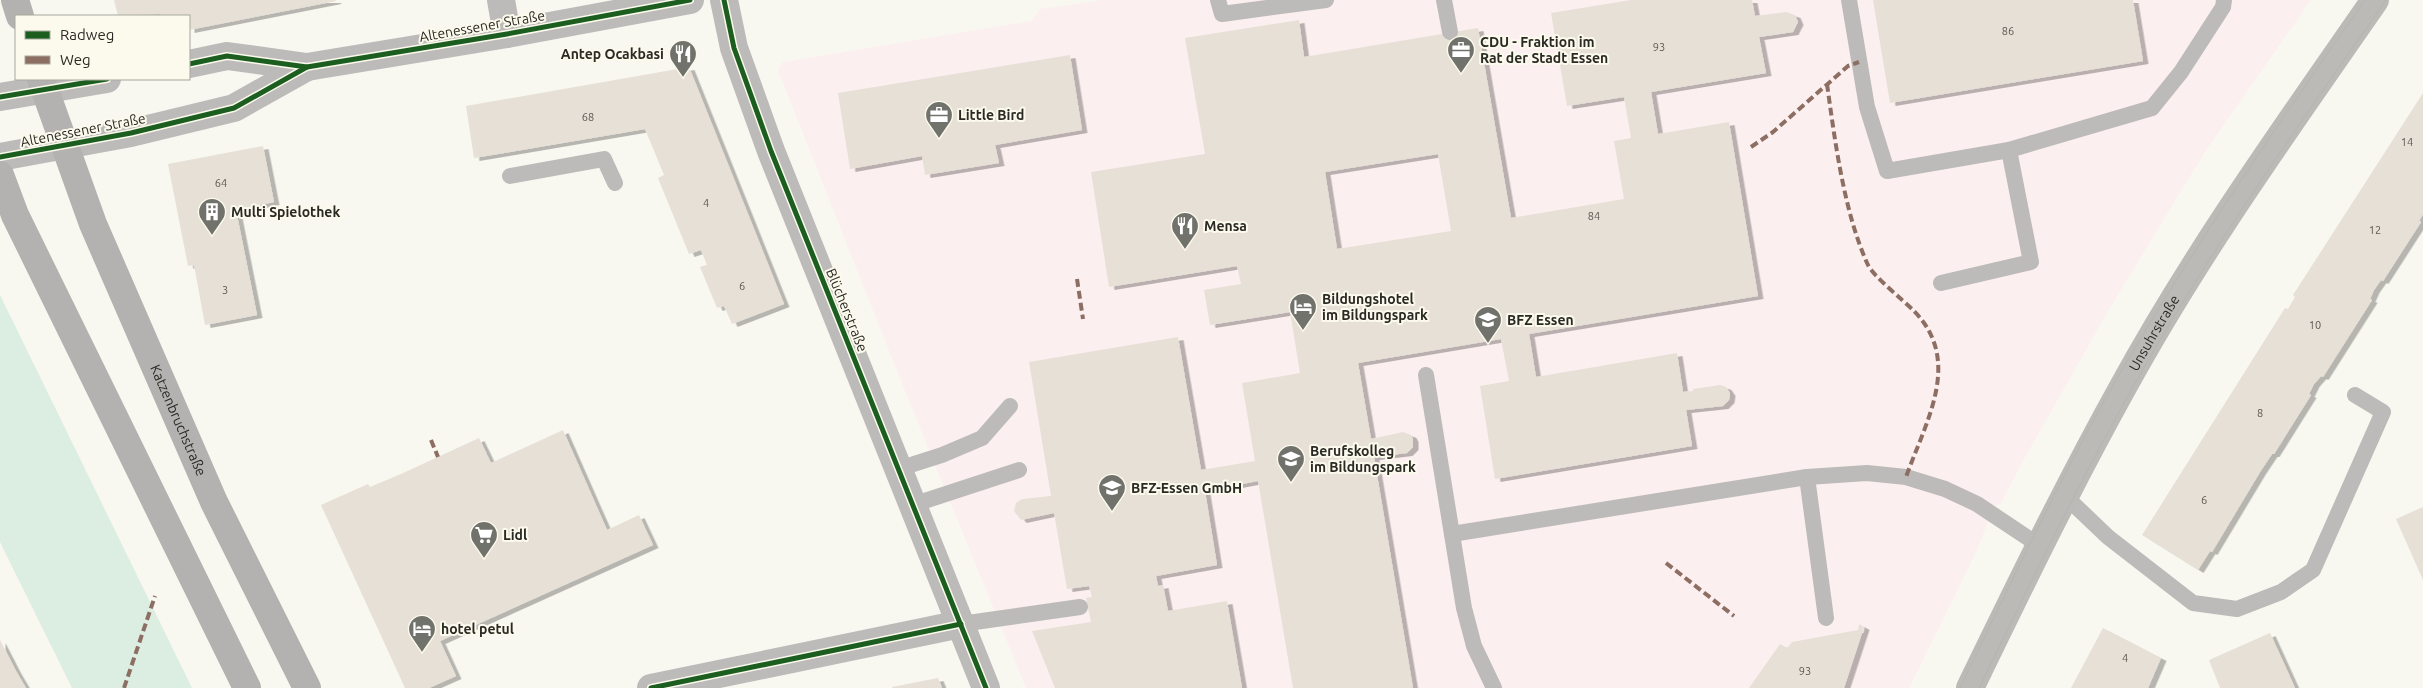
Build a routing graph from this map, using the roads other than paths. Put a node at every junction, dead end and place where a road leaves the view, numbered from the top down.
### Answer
1 (15, 0) edge
2 (501, 0) edge
3 (690, 0) edge
4 (724, 0) edge
5 (1218, 0) edge
6 (1326, 0) edge
7 (1444, 0) edge
8 (1849, 0) edge
9 (2224, 0) edge
10 (2374, 0) edge
11 (20, 15) edge
12 (1450, 32) dead end
13 (507, 34) junction
14 (190, 64) edge
15 (307, 67) junction
16 (94, 80) edge
17 (43, 84) edge
18 (0, 97) edge
19 (64, 145) junction
20 (2009, 150) junction
21 (0, 157) edge
22 (0, 175) edge
23 (510, 176) dead end
24 (615, 183) dead end
25 (1941, 283) dead end
26 (1426, 375) dead end
27 (2355, 395) dead end
28 (1010, 406) dead end
29 (898, 468) junction
30 (1019, 470) dead end
31 (1807, 477) junction
32 (2065, 496) junction
33 (912, 505) junction
34 (1452, 534) junction
35 (2040, 546) junction
36 (1080, 607) dead end
37 (1826, 618) dead end
38 (961, 624) junction
39 (247, 688) edge
40 (307, 688) edge
41 (652, 688) edge
42 (986, 688) edge
43 (1494, 688) edge
44 (1970, 688) edge

1 - 11 main road
2 - 13 street
3 - 13 street, Altenessener Straße
4 - 29 street, Blücherstraße
5 - 6 lane
7 - 12 lane
8 - 20 lane
9 - 20 lane
10 - 32 main road, Unsuhrstraße
13 - 15 street, Altenessener Straße
14 - 15 street, Altenessener Straße
15 - 19 street, Altenessener Straße
16 - 17 street
17 - 18 street
17 - 19 main road, Katzenbruchstraße
19 - 21 street, Altenessener Straße
19 - 40 main road, Katzenbruchstraße
20 - 25 lane
22 - 39 main road
23 - 24 lane
26 - 34 lane
27 - 32 lane
28 - 29 lane
29 - 33 street, Blücherstraße
30 - 33 lane
31 - 34 lane
31 - 35 lane
31 - 37 lane
32 - 35 main road, Unsuhrstraße
33 - 38 street, Blücherstraße
34 - 43 lane
35 - 44 main road, Unsuhrstraße
36 - 38 lane
38 - 41 street
38 - 42 street, Blücherstraße

